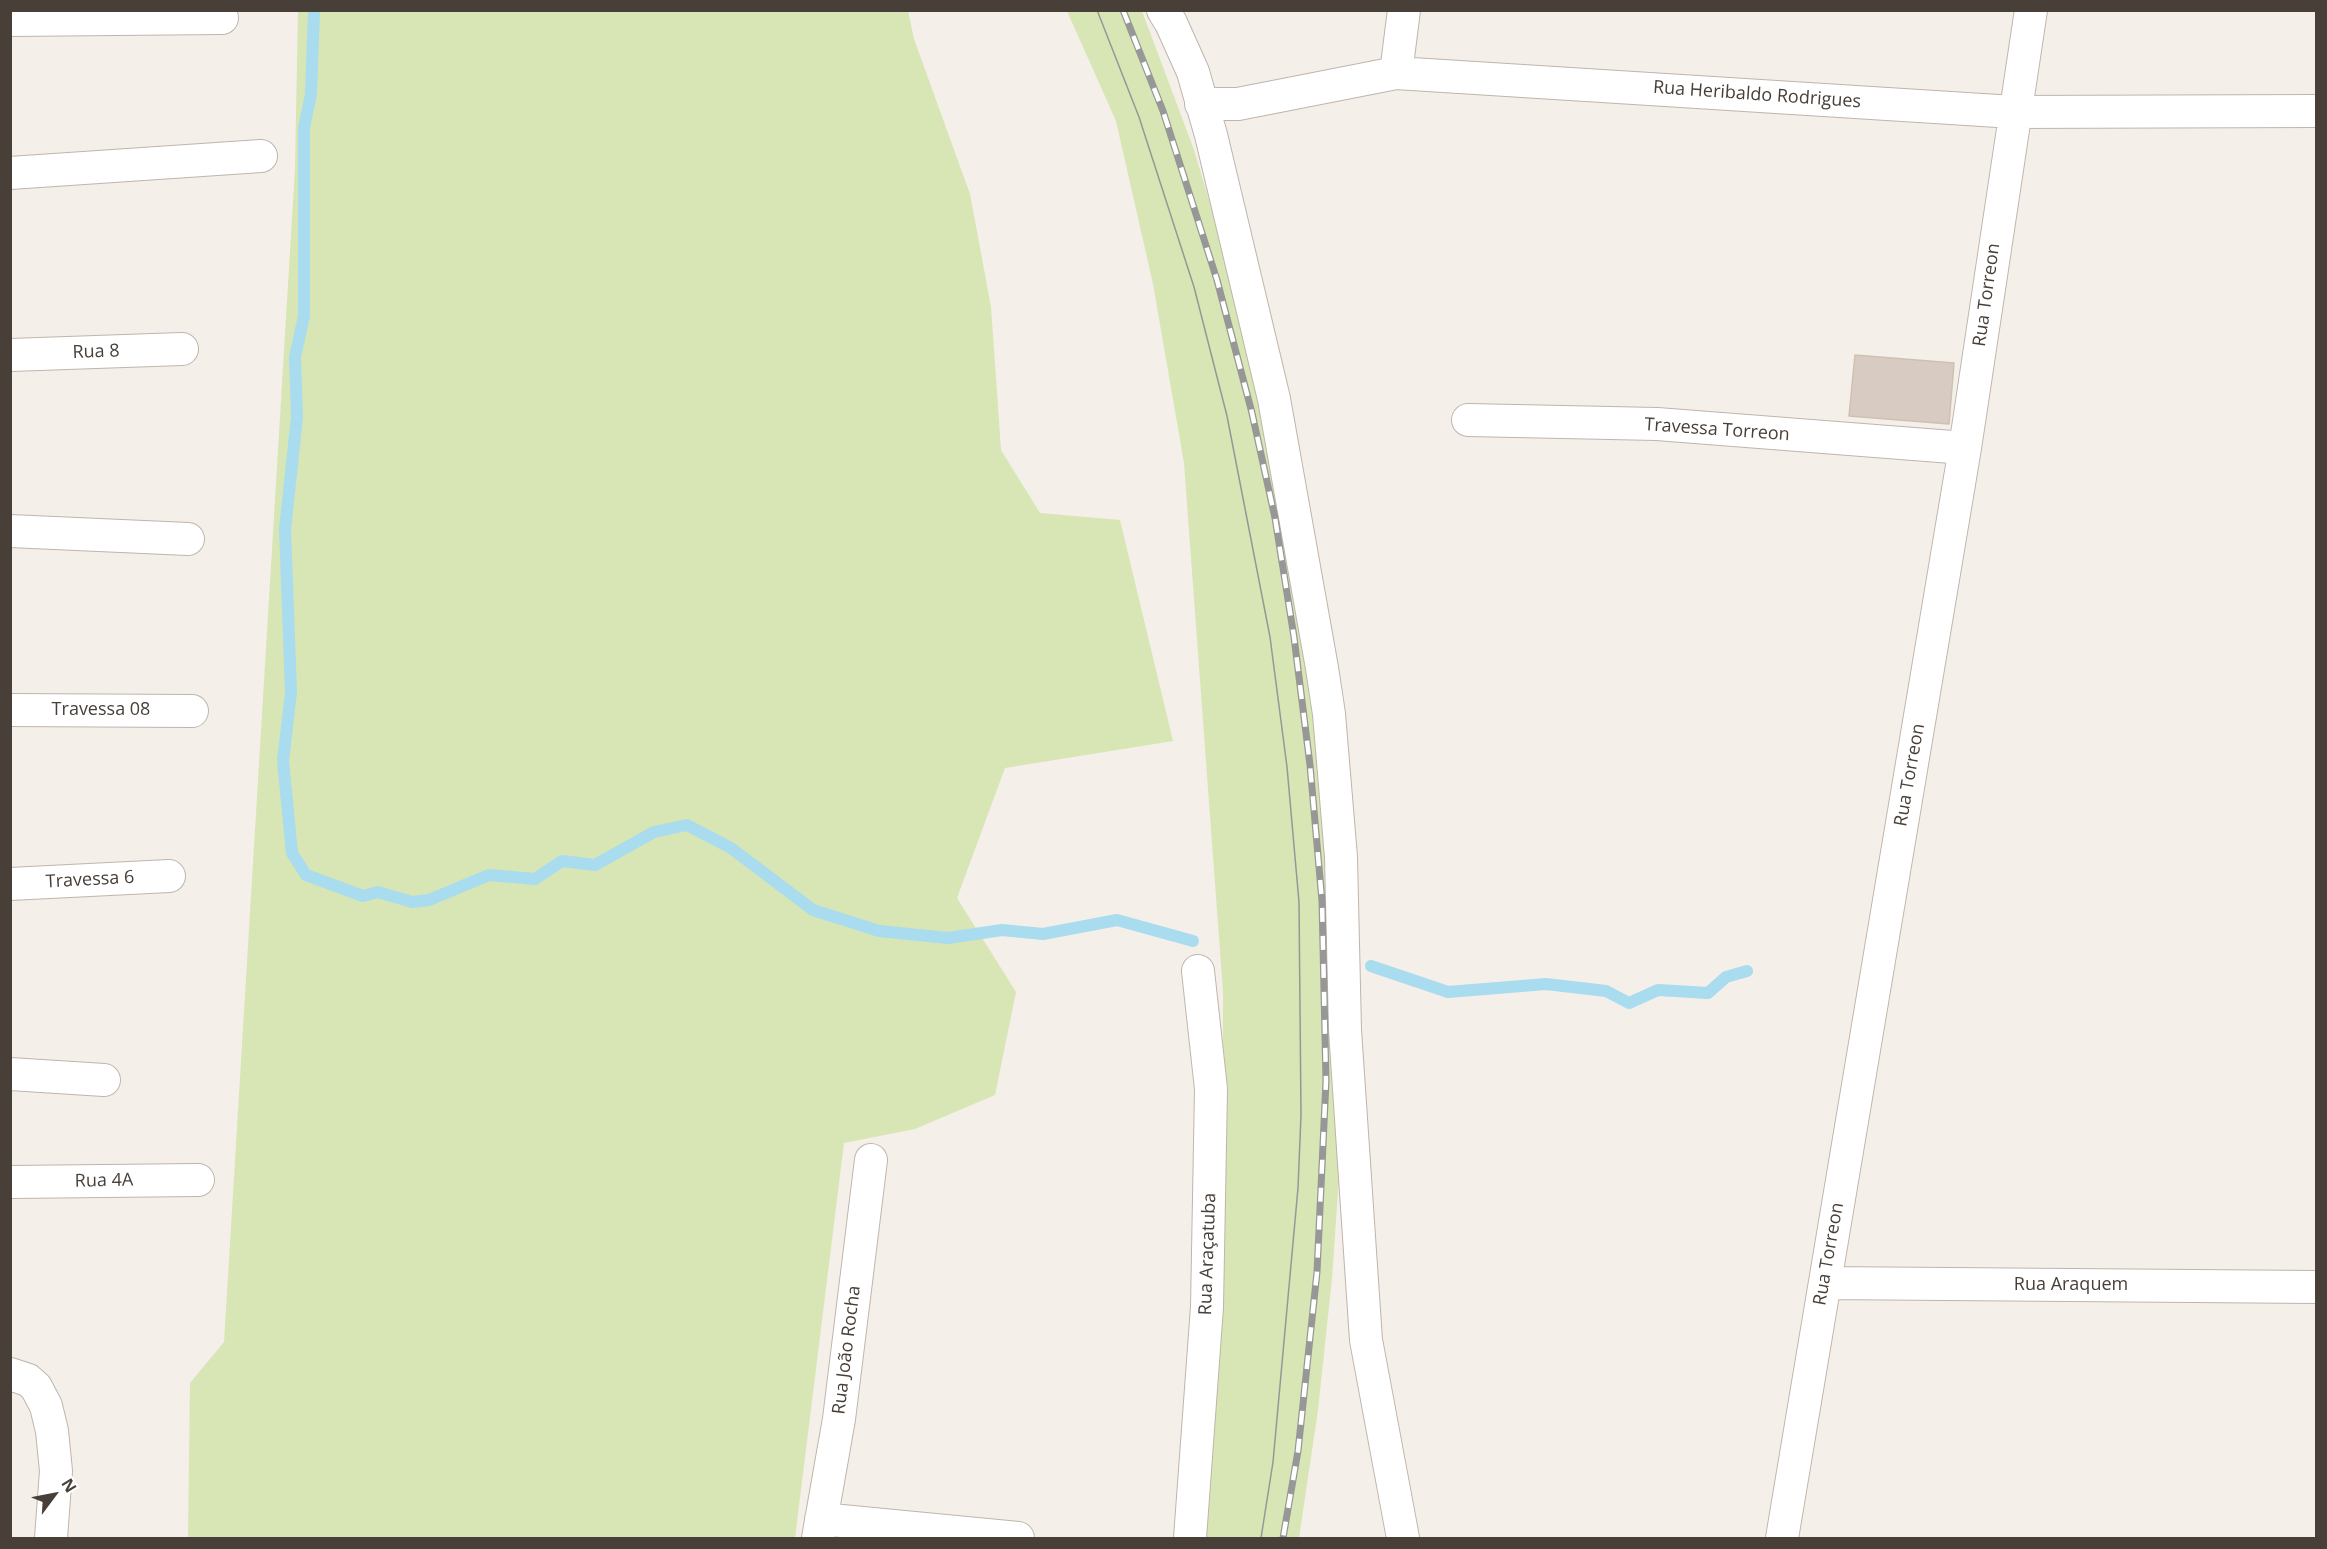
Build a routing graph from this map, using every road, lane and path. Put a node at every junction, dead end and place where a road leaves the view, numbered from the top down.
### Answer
1 (1163, 10) edge
2 (1404, 10) edge
3 (2031, 10) edge
4 (222, 18) dead end
5 (10, 20) edge
6 (1396, 73) junction
7 (1201, 104) junction
8 (2316, 111) edge
9 (2014, 112) junction
10 (261, 156) dead end
11 (10, 173) edge
12 (182, 350) dead end
13 (10, 355) edge
14 (1468, 420) dead end
15 (1965, 448) junction
16 (10, 531) edge
17 (188, 539) dead end
18 (10, 710) edge
19 (192, 711) dead end
20 (169, 876) dead end
21 (10, 884) edge
22 (1198, 971) dead end
23 (10, 1074) edge
24 (104, 1080) dead end
25 (871, 1160) dead end
26 (198, 1180) dead end
27 (10, 1182) edge
28 (1825, 1283) junction
29 (2316, 1287) edge
30 (12, 1374) edge
31 (820, 1529) edge
32 (51, 1539) edge
33 (1018, 1539) edge
34 (1190, 1539) edge
35 (1403, 1539) edge
36 (1782, 1539) edge

1 - 7 street
2 - 6 street
3 - 9 street, Rua Torreon
4 - 5 street
6 - 7 street, Rua Heribaldo Rodrigues
6 - 9 street, Rua Heribaldo Rodrigues
7 - 35 street
8 - 9 street, Rua Heribaldo Rodrigues
9 - 15 street, Rua Torreon
10 - 11 street
12 - 13 street, Rua 8
14 - 15 street, Travessa Torreon
15 - 28 street, Rua Torreon
16 - 17 street
18 - 19 street, Travessa 08
20 - 21 street, Travessa 6
22 - 34 street, Rua Araçatuba
23 - 24 street
25 - 31 street, Rua João Rocha
26 - 27 street, Rua 4A
28 - 29 street, Rua Araquem
28 - 36 street, Rua Torreon
30 - 32 street
31 - 33 street

